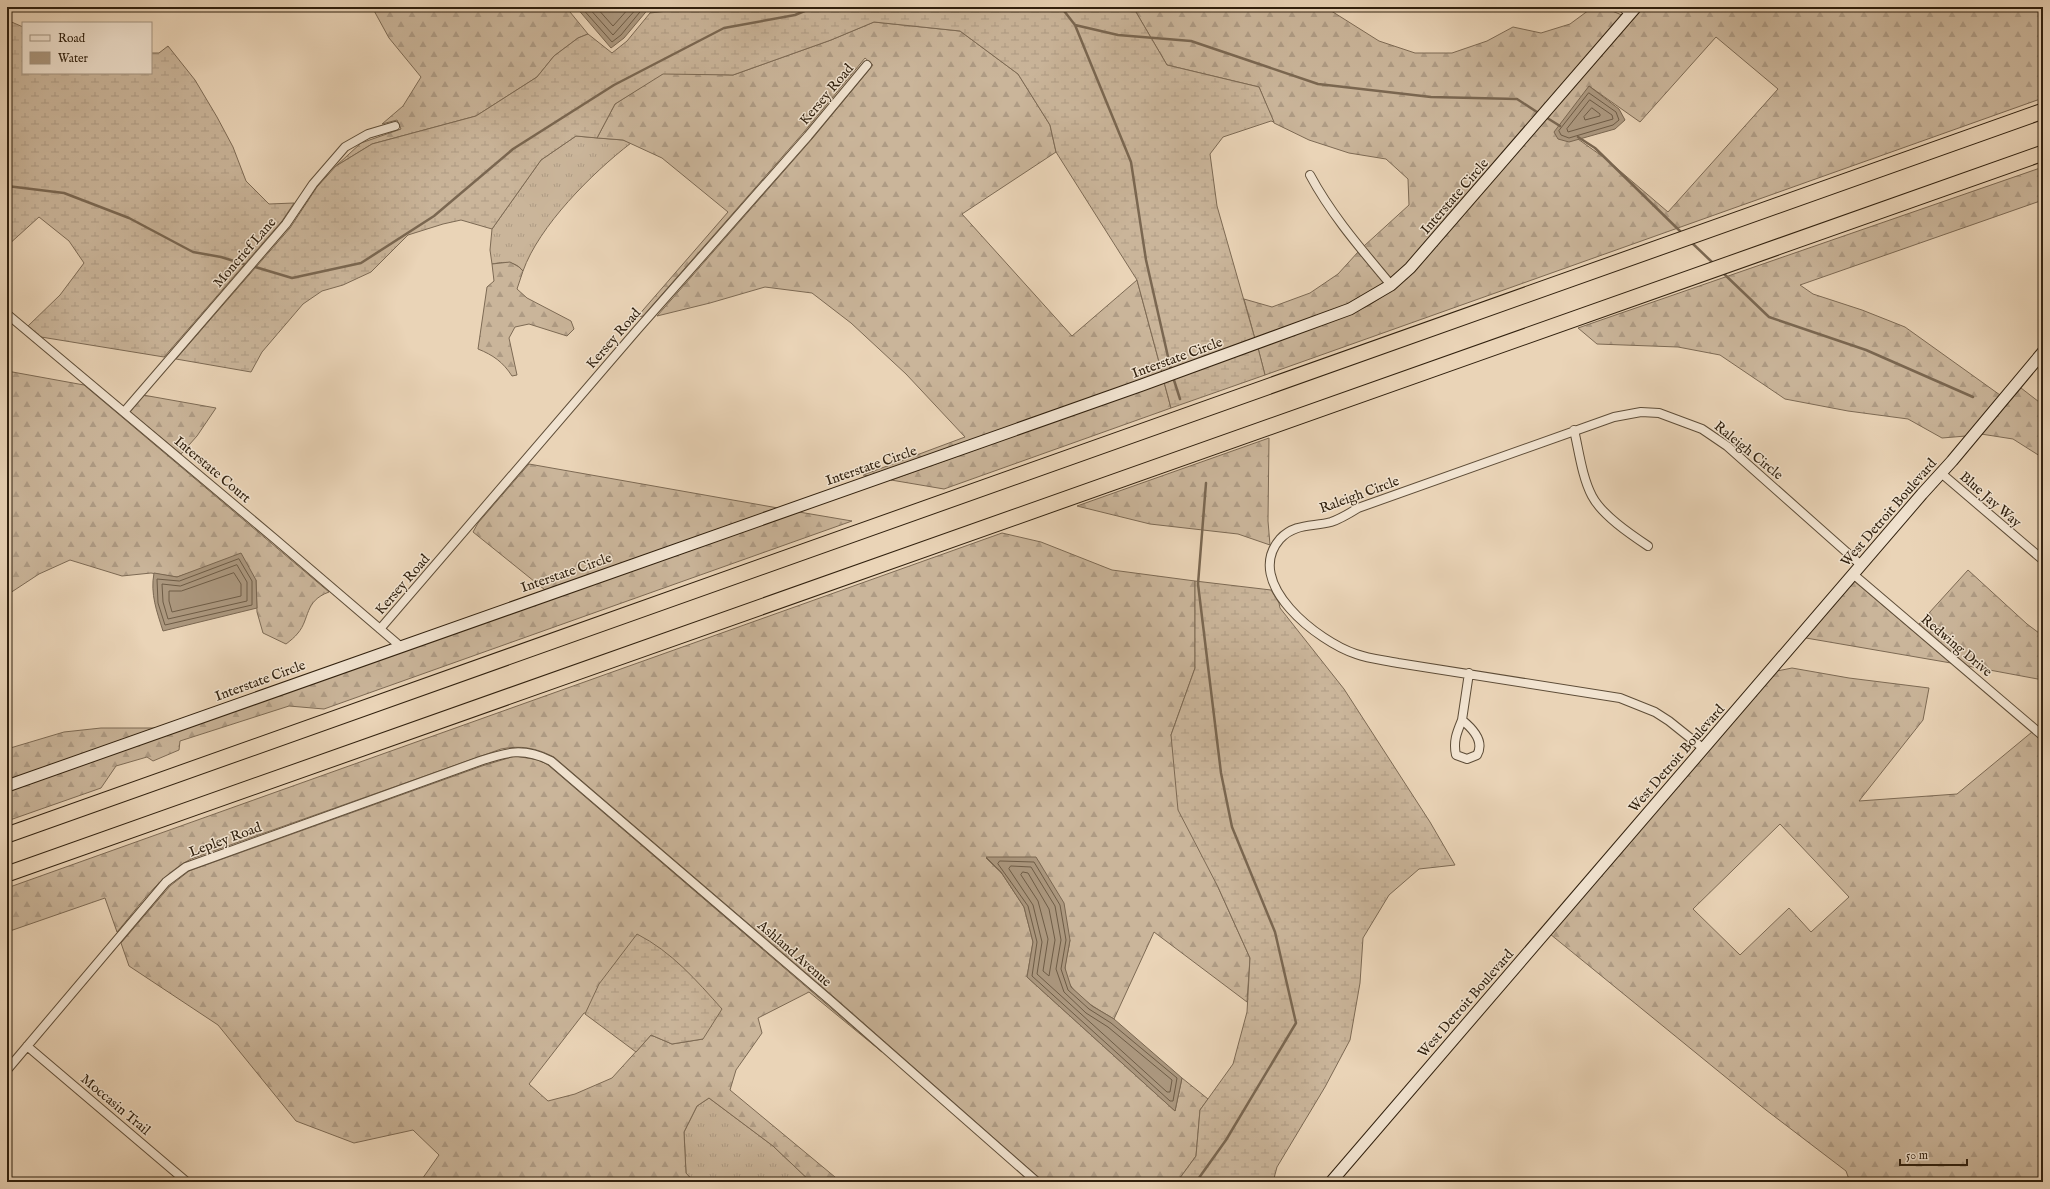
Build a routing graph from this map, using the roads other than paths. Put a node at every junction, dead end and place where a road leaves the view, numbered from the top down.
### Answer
1 (1629, 9) edge
2 (867, 65) dead end
3 (2043, 111) edge
4 (395, 126) dead end
5 (2043, 153) edge
6 (1310, 175) dead end
7 (1391, 285) junction
8 (7, 314) edge
9 (2043, 352) edge
10 (124, 412) junction
11 (1574, 430) junction
12 (1941, 473) junction
13 (1648, 546) dead end
14 (2043, 560) edge
15 (1861, 565) junction
16 (1853, 574) junction
17 (380, 629) junction
18 (400, 646) junction
19 (1469, 673) junction
20 (1462, 720) junction
21 (2043, 736) edge
22 (1704, 749) junction
23 (530, 753) joint
24 (7, 786) edge
25 (7, 835) edge
26 (7, 874) edge
27 (27, 1046) junction
28 (7, 1070) edge
29 (7, 1180) edge
30 (10, 1182) edge
31 (187, 1182) edge
32 (1037, 1182) edge
33 (1331, 1182) edge

1 - 7 street, Interstate Circle
2 - 17 street, Kersey Road
3 - 25 highway
4 - 10 street, Moncrief Lane
5 - 26 highway
6 - 7 street
7 - 18 street, Interstate Circle
8 - 10 street, Interstate Court
9 - 12 street, West Detroit Boulevard
10 - 17 street, Interstate Court
11 - 13 street
11 - 15 street, Raleigh Circle
11 - 19 street, Raleigh Circle
12 - 14 street, Blue Jay Way
12 - 15 street, West Detroit Boulevard
15 - 16 street, West Detroit Boulevard
16 - 21 street, Redwing Drive
16 - 22 street, West Detroit Boulevard
17 - 18 street, Interstate Court
18 - 24 street, Interstate Circle
19 - 20 street
19 - 22 street, Raleigh Circle
20 - 20 street
22 - 33 street, West Detroit Boulevard
23 - 27 street, Lepley Road
23 - 32 street, Ashland Avenue
27 - 28 street, Lepley Road
27 - 31 street, Moccasin Trail
29 - 30 street

